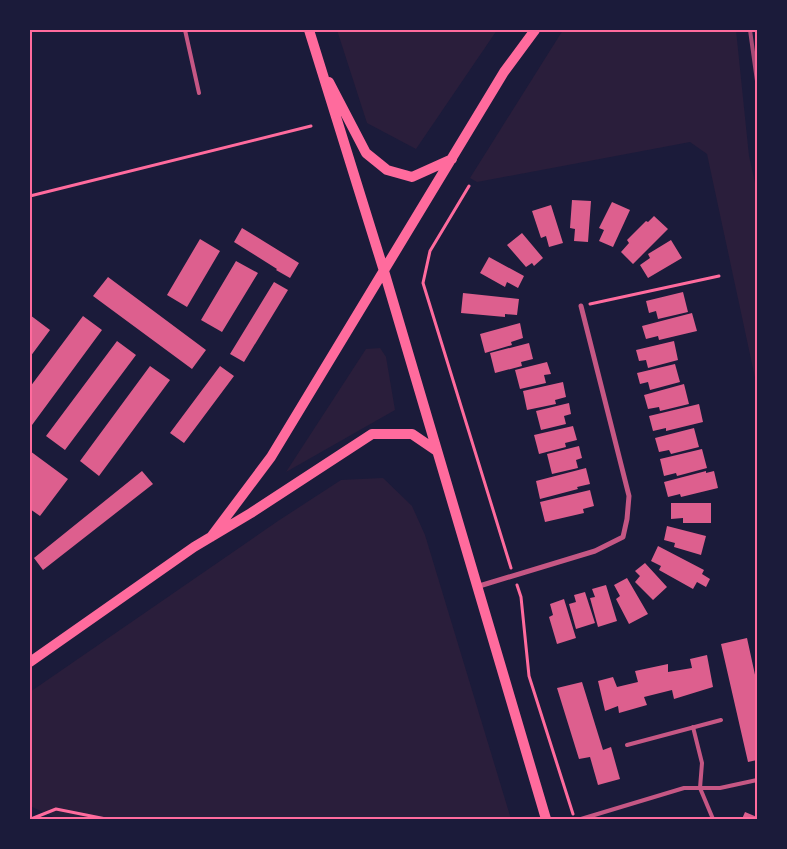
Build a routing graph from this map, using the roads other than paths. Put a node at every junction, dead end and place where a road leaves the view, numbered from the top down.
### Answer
1 (185, 30) edge
2 (309, 30) edge
3 (535, 30) edge
4 (317, 58) junction
5 (199, 93) dead end
6 (452, 159) junction
7 (384, 271) junction
8 (581, 306) road end
9 (437, 451) junction
10 (211, 537) junction
11 (476, 587) junction
12 (30, 662) edge
13 (721, 720) dead end
14 (693, 727) junction
15 (627, 745) dead end
16 (757, 780) edge
17 (700, 788) junction
18 (546, 819) edge
19 (581, 819) edge
20 (713, 819) edge

1 - 5 lane
2 - 4 main road
3 - 6 main road
4 - 6 main road
4 - 7 main road
6 - 7 main road
7 - 9 main road
7 - 10 main road
8 - 11 street
9 - 10 main road
9 - 11 main road
10 - 12 main road
11 - 18 main road
13 - 14 lane
14 - 15 lane
14 - 17 lane
16 - 17 lane
17 - 19 lane
17 - 20 lane

